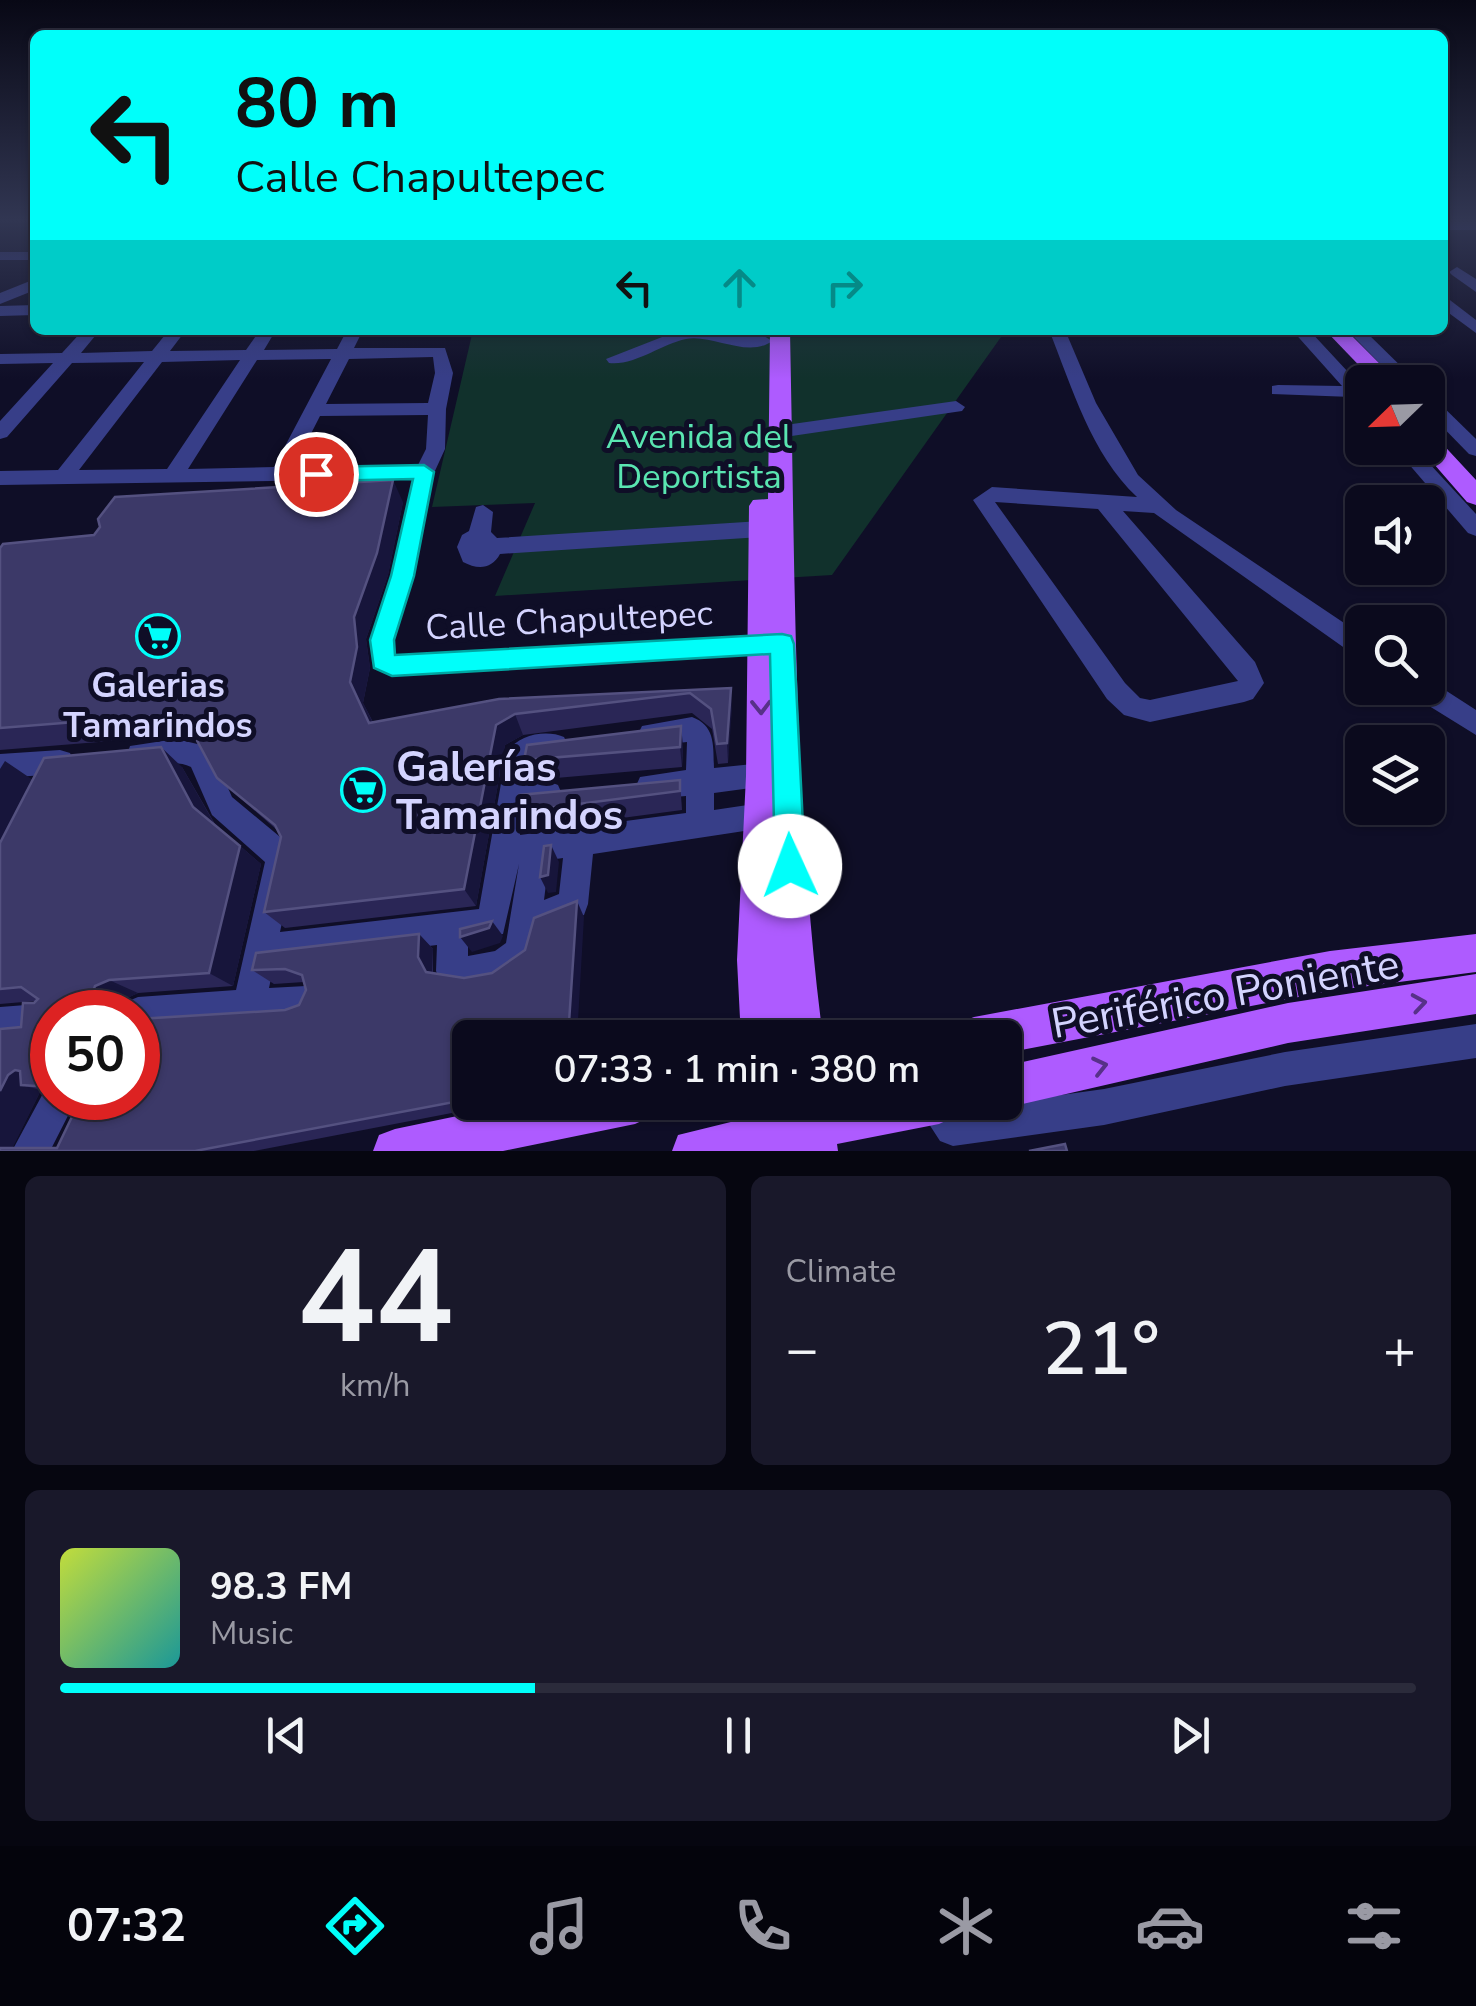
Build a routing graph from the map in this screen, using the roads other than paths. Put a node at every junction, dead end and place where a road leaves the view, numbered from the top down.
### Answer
1 (1457, 272) dead end
2 (30, 276) edge
3 (30, 286) edge
4 (0, 287) edge
5 (1476, 287) edge
6 (0, 299) edge
7 (1448, 304) edge
8 (30, 310) edge
9 (0, 311) edge
10 (1472, 322) edge
11 (88, 335) edge
12 (174, 335) edge
13 (265, 335) edge
14 (352, 335) edge
15 (679, 335) edge
16 (704, 335) edge
17 (766, 335) edge
18 (769, 335) edge
19 (769, 335) edge
20 (1059, 335) edge
21 (1305, 335) edge
22 (1325, 335) edge
23 (1340, 335) edge
24 (1360, 335) edge
25 (344, 352) junction
26 (254, 353) junction
27 (157, 355) junction
28 (67, 358) junction
29 (0, 359) edge
30 (615, 359) dead end
31 (1346, 365) edge
32 (1370, 365) edge
33 (1391, 365) edge
34 (1345, 373) edge
35 (1278, 390) dead end
36 (1345, 391) edge
37 (956, 407) dead end
38 (437, 409) junction
39 (313, 410) junction
40 (1445, 419) edge
41 (778, 427) junction
42 (0, 434) edge
43 (1445, 443) edge
44 (1476, 450) edge
45 (1445, 461) edge
46 (1420, 465) edge
47 (424, 472) junction
48 (280, 474) junction
49 (64, 476) junction
50 (172, 477) junction
51 (1476, 477) edge
52 (0, 478) edge
53 (1476, 496) edge
54 (1104, 504) junction
55 (1163, 510) junction
56 (483, 512) dead end
57 (762, 528) junction
58 (1476, 528) edge
59 (1345, 635) edge
60 (771, 644) junction
61 (1445, 703) edge
62 (1476, 724) edge
63 (621, 737) edge
64 (585, 741) edge
65 (60, 762) junction
66 (0, 766) edge
67 (763, 776) junction
68 (701, 781) junction
69 (625, 788) edge
70 (568, 793) edge
71 (43, 796) edge
72 (512, 798) junction
73 (761, 817) junction
74 (700, 826) junction
75 (578, 844) junction
76 (536, 848) junction
77 (503, 852) junction
78 (526, 918) junction
79 (492, 923) junction
80 (453, 928) junction
81 (261, 950) junction
82 (1476, 953) edge
83 (1476, 994) edge
84 (306, 1002) edge
85 (249, 1006) junction
86 (160, 1012) edge
87 (761, 1020) edge
88 (800, 1020) edge
89 (30, 1022) edge
90 (0, 1024) edge
91 (1022, 1029) edge
92 (1476, 1041) edge
93 (1022, 1084) edge
94 (1022, 1119) edge
95 (47, 1120) edge
96 (547, 1120) edge
97 (841, 1120) edge
98 (948, 1120) edge
99 (1013, 1120) edge
100 (791, 1129) edge
101 (30, 1151) edge
102 (395, 1151) edge
103 (694, 1151) edge

1 - 5 street
2 - 4 street
3 - 6 street
7 - 10 street
8 - 9 street
11 - 28 street
12 - 27 street
13 - 26 street
14 - 25 street
15 - 30 street
16 - 17 street
18 - 41 main road
19 - 57 main road
20 - 55 street
21 - 34 street
22 - 31 main road
23 - 32 main road
24 - 33 street
25 - 26 street
25 - 38 street
25 - 39 street
26 - 27 street
26 - 50 street
27 - 28 street
27 - 49 street
28 - 29 street
28 - 42 street
35 - 36 street
37 - 41 street
38 - 39 street
38 - 47 street
39 - 48 street
40 - 44 street
41 - 60 main road
43 - 51 main road
45 - 53 main road
46 - 58 street
47 - 48 street
47 - 60 street, Calle Chapultepec
48 - 50 street
49 - 50 street
49 - 52 street
54 - 54 street
54 - 55 street
55 - 59 street
56 - 57 street
57 - 60 main road
60 -> 67 main road
60 - 88 main road
61 - 62 street
63 - 68 street
64 - 72 street
65 - 66 street
65 - 71 street
65 - 81 street
67 - 68 street
67 - 73 main road
68 - 69 street
68 - 74 street
70 - 72 street
72 - 77 street
73 - 74 street
73 - 87 main road
74 - 75 street
75 - 76 street
75 - 78 street
76 - 77 street
76 - 78 street
77 - 79 street
78 - 79 street
78 - 80 street
79 - 80 street
80 - 81 street
81 - 85 street
82 - 91 main road, Periférico Poniente
93 -> 83 main road, Periférico Poniente
84 - 85 street
85 - 86 street
89 - 90 street
92 - 94 street
95 - 101 street
96 - 102 main road
97 - 100 main road
98 - 99 street
100 - 103 main road

